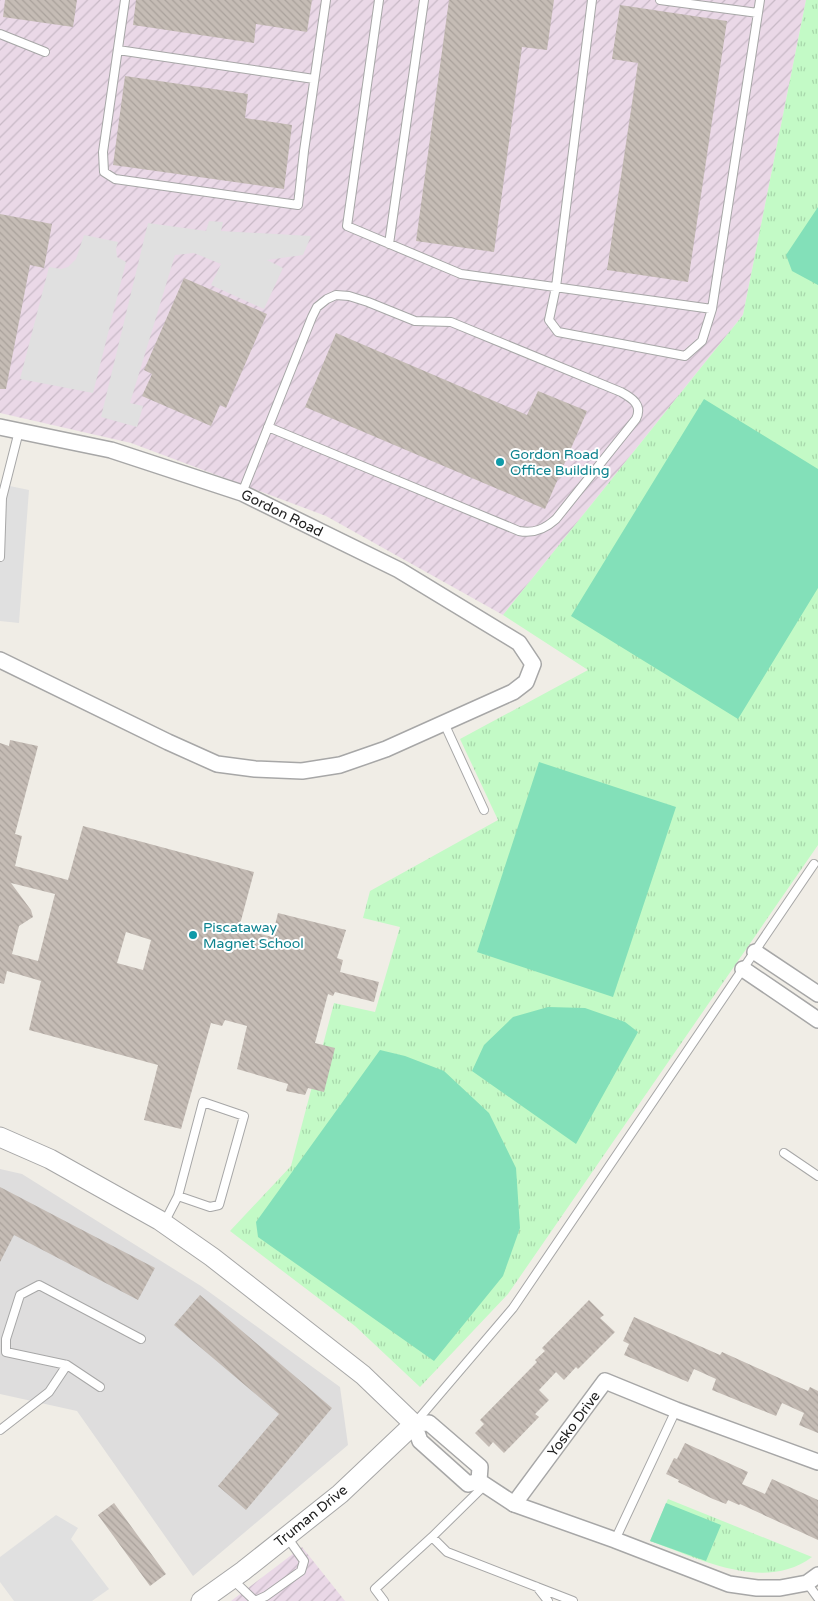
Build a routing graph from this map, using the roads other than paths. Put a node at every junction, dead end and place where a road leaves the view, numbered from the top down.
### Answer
1 (125, 0) edge
2 (326, 0) edge
3 (379, 0) edge
4 (424, 0) edge
5 (592, 0) edge
6 (660, 0) edge
7 (760, 0) edge
8 (758, 14) junction
9 (0, 34) edge
10 (118, 50) junction
11 (45, 52) dead end
12 (314, 79) junction
13 (389, 244) junction
14 (556, 287) junction
15 (712, 309) junction
16 (0, 427) edge
17 (268, 427) junction
18 (19, 431) junction
19 (242, 493) junction
20 (1, 497) edge
21 (0, 557) edge
22 (0, 660) edge
23 (444, 723) junction
24 (484, 810) dead end
25 (814, 864) dead end
26 (755, 952) junction
27 (743, 969) junction
28 (818, 994) edge
29 (818, 1020) edge
30 (0, 1137) edge
31 (784, 1153) dead end
32 (818, 1176) edge
33 (178, 1196) junction
34 (164, 1223) junction
35 (141, 1339) dead end
36 (3, 1352) edge
37 (67, 1364) junction
38 (100, 1387) dead end
39 (676, 1410) junction
40 (414, 1424) junction
41 (0, 1430) edge
42 (818, 1462) edge
43 (482, 1483) junction
44 (514, 1504) junction
45 (287, 1537) junction
46 (432, 1537) junction
47 (615, 1540) junction
48 (232, 1579) junction
49 (812, 1579) edge
50 (537, 1587) junction
51 (818, 1598) edge
52 (201, 1601) edge
53 (255, 1601) edge
54 (384, 1601) edge
55 (548, 1601) edge
56 (573, 1601) edge

1 - 10 lane
2 - 12 lane
3 - 13 lane
4 - 13 lane
5 - 14 lane
6 - 8 lane
7 - 8 lane
8 - 15 lane
9 - 11 lane
10 - 12 lane
10 - 12 lane
13 - 14 lane
14 - 15 lane
14 - 15 lane
16 - 18 street, Gordon Road
17 - 17 lane
17 - 19 lane
18 - 19 street, Gordon Road
18 - 20 lane
19 - 23 street, Gordon Road
20 - 21 lane
22 - 23 street
23 - 24 lane
25 - 26 lane
26 - 27 lane
26 - 28 street
27 - 29 street
27 - 40 lane
30 - 34 street
31 - 32 lane
33 - 33 lane
33 - 34 lane
34 - 40 street
35 - 36 lane
36 - 37 lane
37 - 38 lane
37 - 41 lane
39 - 42 street, Yosko Drive
39 - 44 street, Yosko Drive
39 - 47 lane
40 - 43 street
40 - 43 street
40 - 45 street, Truman Drive
43 - 44 street
43 - 46 lane
44 - 47 street
45 - 48 street, Truman Drive
45 - 53 lane
46 - 50 lane
46 - 54 lane
47 - 49 street
48 - 52 street, Truman Drive
48 - 53 lane
49 - 51 lane
50 - 55 lane
50 - 56 lane

